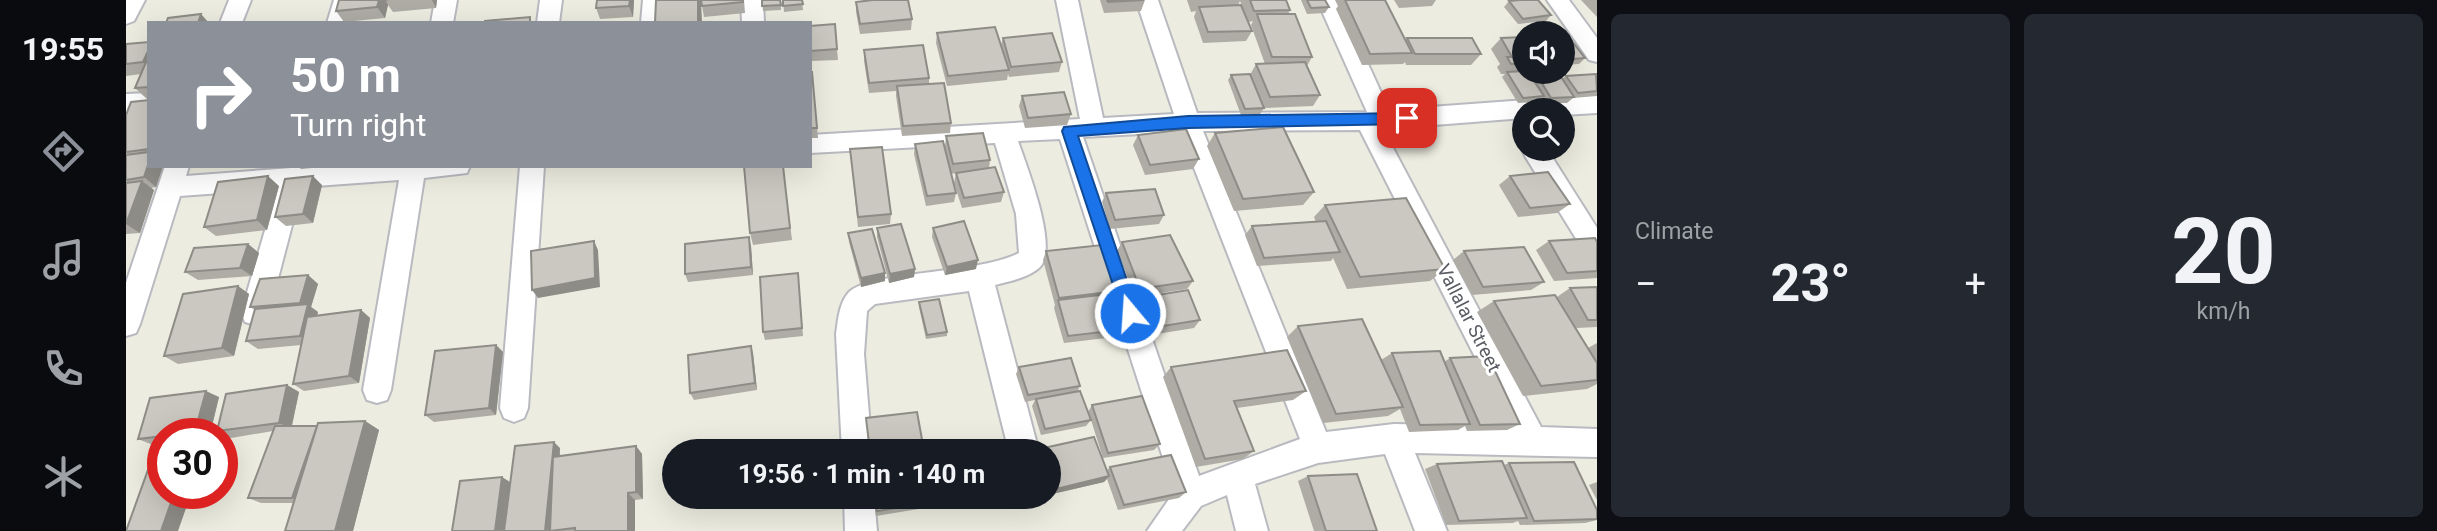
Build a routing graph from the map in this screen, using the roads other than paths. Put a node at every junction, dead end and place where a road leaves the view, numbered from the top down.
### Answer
1 (134, 0) edge
2 (240, 0) edge
3 (345, 0) edge
4 (446, 0) edge
5 (551, 0) edge
6 (654, 0) edge
7 (752, 0) edge
8 (1067, 0) edge
9 (1147, 0) edge
10 (1328, 0) edge
11 (1558, 0) edge
12 (126, 16) edge
13 (232, 21) edge
14 (339, 21) edge
15 (442, 21) edge
16 (548, 21) edge
17 (652, 21) edge
18 (753, 21) edge
19 (1597, 54) edge
20 (147, 102) edge
21 (126, 103) edge
22 (1597, 104) edge
23 (1511, 111) joint
24 (1374, 120) junction
25 (1188, 122) junction
26 (1082, 130) junction
27 (1004, 134) junction
28 (812, 144) edge
29 (1541, 161) edge
30 (532, 168) edge
31 (413, 169) edge
32 (295, 172) edge
33 (174, 176) edge
34 (1597, 250) edge
35 (979, 276) junction
36 (126, 324) edge
37 (248, 338) edge
38 (377, 390) dead end
39 (514, 408) dead end
40 (1394, 438) junction
41 (855, 439) edge
42 (1021, 439) edge
43 (1597, 443) edge
44 (1318, 448) junction
45 (1554, 448) junction
46 (1237, 475) junction
47 (1190, 495) junction
48 (860, 509) edge
49 (861, 531) edge
50 (1163, 531) edge
51 (1252, 531) edge
52 (1431, 531) edge

1 - 12 street
2 - 13 street
3 - 14 street
4 - 15 street
5 - 16 street
6 - 17 street
7 - 18 street
8 - 26 street
9 - 25 street
10 - 24 street, Vallalar Street
11 - 19 street
20 - 21 street
22 - 23 street
23 - 24 street
24 - 25 street
24 - 45 street, Vallalar Street
25 - 26 street
25 - 44 street
26 - 27 street
26 - 47 street
27 - 28 street
27 - 35 street
29 - 34 street
30 - 39 street
31 - 32 street
31 - 38 street
32 - 33 street
32 - 37 street
33 - 36 street
35 - 41 street
35 - 42 street
40 - 44 street
40 - 45 street
40 - 52 street
43 - 45 street
44 - 46 street
46 - 47 street
46 - 51 street
47 - 50 street
48 - 49 street

